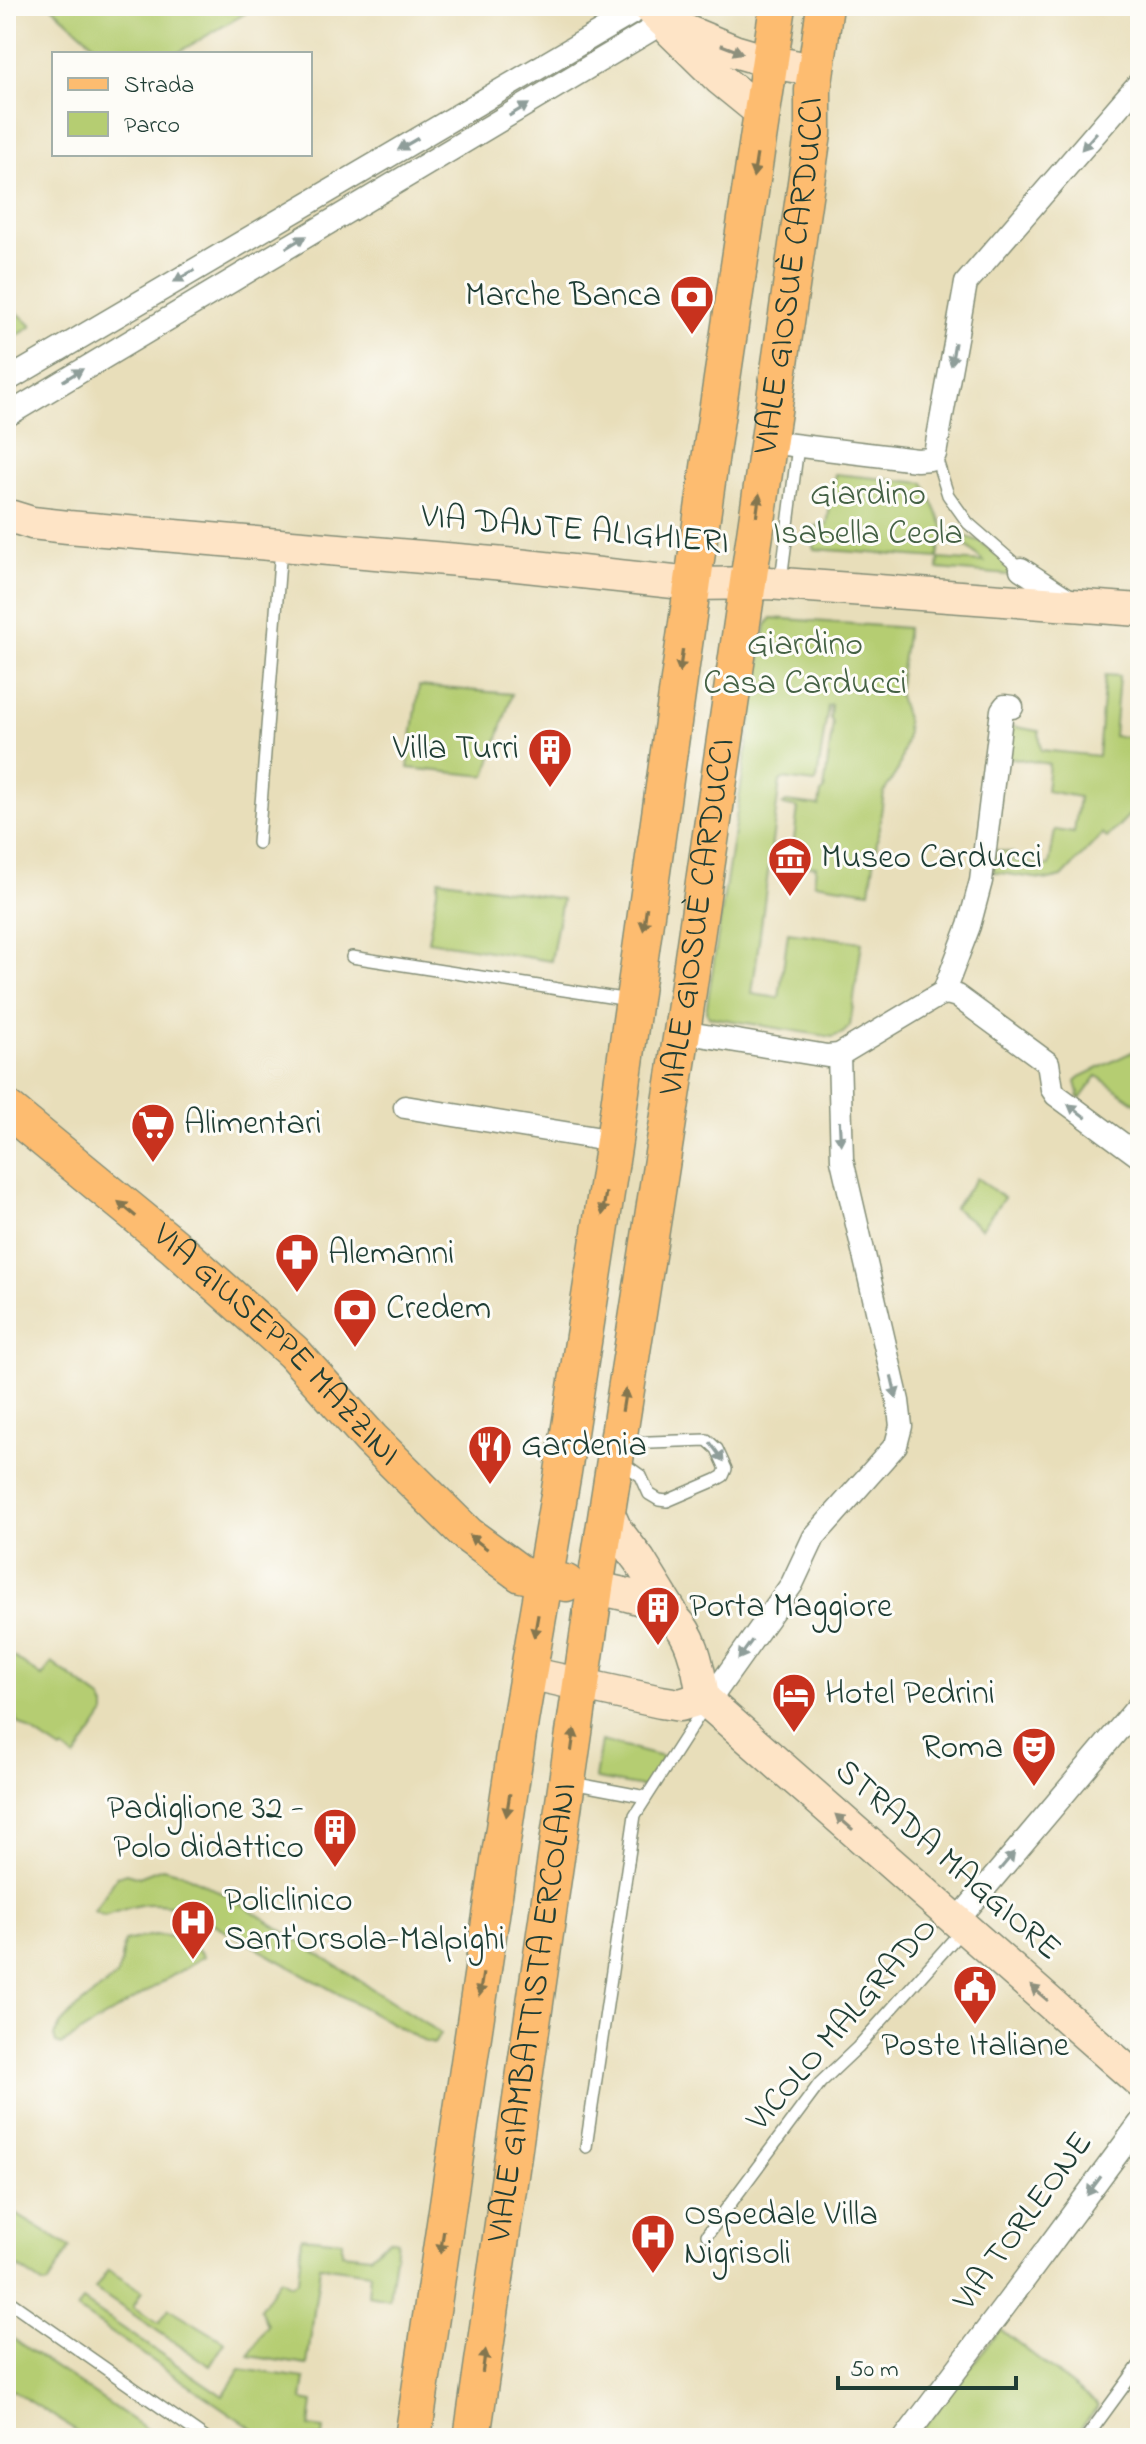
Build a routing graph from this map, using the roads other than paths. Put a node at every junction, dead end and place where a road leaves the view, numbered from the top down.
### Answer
1 (778, 6) edge
2 (825, 6) edge
3 (652, 11) edge
4 (771, 62) junction
5 (815, 70) junction
6 (1140, 82) edge
7 (763, 114) junction
8 (132, 306) junction
9 (147, 330) junction
10 (6, 381) edge
11 (6, 416) edge
12 (714, 437) junction
13 (783, 444) junction
14 (935, 454) junction
15 (6, 515) edge
16 (282, 545) junction
17 (1021, 569) joint
18 (764, 583) junction
19 (692, 584) junction
20 (1077, 605) junction
21 (1140, 610) edge
22 (1012, 707) dead end
23 (258, 843) dead end
24 (352, 957) dead end
25 (947, 993) junction
26 (632, 1012) junction
27 (682, 1032) junction
28 (839, 1055) junction
29 (405, 1107) dead end
30 (6, 1108) edge
31 (614, 1141) junction
32 (1140, 1157) edge
33 (568, 1435) junction
34 (616, 1450) junction
35 (607, 1510) junction
36 (544, 1579) junction
37 (595, 1588) junction
38 (675, 1617) junction
39 (528, 1673) junction
40 (581, 1683) junction
41 (706, 1700) junction
42 (1140, 1704) edge
43 (567, 1783) junction
44 (646, 1797) junction
45 (961, 1924) junction
46 (1140, 2082) edge
47 (1140, 2123) edge
48 (586, 2147) dead end
49 (707, 2235) dead end
50 (6, 2299) edge
51 (1140, 2364) edge
52 (205, 2438) edge
53 (413, 2438) edge
54 (472, 2438) edge
55 (905, 2438) edge
56 (1086, 2438) edge

1 - 4 main road, VIALE GIOSUÈ CARDUCCI
2 - 5 main road, VIALE GIOSUÈ CARDUCCI
3 -> 4 street
3 - 7 street
3 -> 8 street
9 -> 3 street
4 - 5 street
4 - 7 main road, VIALE GIOSUÈ CARDUCCI
5 - 13 main road, VIALE GIOSUÈ CARDUCCI
6 -> 14 street
7 -> 12 main road, VIALE GIOSUÈ CARDUCCI
8 - 9 lane
8 - 10 street
11 -> 9 street
12 - 13 main road
12 - 19 main road, VIALE GIOSUÈ CARDUCCI
13 - 14 street
13 - 18 main road, VIALE GIOSUÈ CARDUCCI
14 - 17 lane
15 - 16 street, VIA DANTE ALIGHIERI
16 - 19 street, VIA DANTE ALIGHIERI
16 - 23 lane
17 - 20 street
18 - 19 street, VIA DANTE ALIGHIERI
18 - 20 street, VIA DANTE ALIGHIERI
18 - 27 main road, VIALE GIOSUÈ CARDUCCI
19 -> 26 main road, VIALE GIOSUÈ CARDUCCI
20 - 21 street, VIA DANTE ALIGHIERI
22 - 25 street
24 - 26 lane
25 - 28 street
32 -> 25 street
26 - 27 main road
26 - 31 main road, VIALE GIOSUÈ CARDUCCI
27 - 28 street
34 -> 27 main road, VIALE GIOSUÈ CARDUCCI
28 -> 41 street
29 - 31 street
36 -> 30 main road, VIA GIUSEPPE MAZZINI
31 -> 33 main road, VIALE GIOSUÈ CARDUCCI
33 - 34 main road
33 - 36 main road, VIALE GIOSUÈ CARDUCCI
34 -> 34 lane
34 - 35 main road, VIALE GIOSUÈ CARDUCCI
35 - 37 main road, VIALE GIOSUÈ CARDUCCI
35 - 38 street
36 - 37 main road, VIA GIUSEPPE MAZZINI
36 -> 39 main road, VIALE GIAMBATTISTA ERCOLANI
37 - 38 street
37 - 40 main road, VIALE GIAMBATTISTA ERCOLANI
38 - 41 street
39 - 40 street
39 -> 53 main road, VIALE GIAMBATTISTA ERCOLANI
40 - 41 street
43 -> 40 main road, VIALE GIAMBATTISTA ERCOLANI
41 - 44 lane
45 -> 41 street, STRADA MAGGIORE
45 -> 42 street
43 - 44 lane
54 -> 43 main road, VIALE GIAMBATTISTA ERCOLANI
44 - 48 lane
46 -> 45 street, STRADA MAGGIORE
45 - 49 lane, VICOLO MALGRADO
47 -> 55 street, VIA TORLEONE
50 - 52 lane
51 - 56 lane

